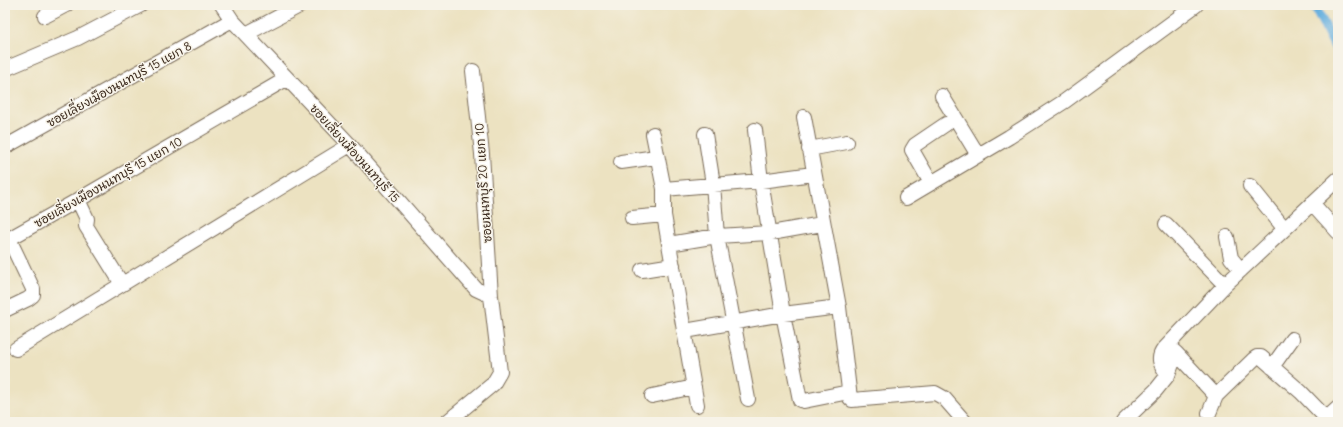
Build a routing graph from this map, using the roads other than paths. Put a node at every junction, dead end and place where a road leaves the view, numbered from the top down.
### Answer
1 (66, 5) edge
2 (141, 5) edge
3 (222, 5) edge
4 (301, 5) edge
5 (1196, 5) edge
6 (45, 16) dead end
7 (232, 20) junction
8 (246, 34) junction
9 (5, 69) edge
10 (473, 71) dead end
11 (286, 79) junction
12 (942, 96) dead end
13 (804, 117) dead end
14 (946, 124) dead end
15 (755, 130) dead end
16 (653, 134) dead end
17 (705, 134) dead end
18 (848, 142) dead end
19 (350, 145) junction
20 (5, 147) edge
21 (809, 149) junction
22 (978, 155) junction
23 (656, 157) junction
24 (621, 162) dead end
25 (813, 174) junction
26 (1338, 179) edge
27 (761, 181) junction
28 (931, 183) junction
29 (713, 184) junction
30 (1250, 186) dead end
31 (664, 189) junction
32 (906, 198) dead end
33 (78, 200) junction
34 (1312, 203) junction
35 (664, 215) junction
36 (632, 218) dead end
37 (822, 224) junction
38 (1166, 224) dead end
39 (1284, 228) junction
40 (1338, 232) edge
41 (771, 233) junction
42 (717, 236) junction
43 (1227, 237) dead end
44 (669, 244) junction
45 (673, 265) junction
46 (642, 270) dead end
47 (1241, 270) junction
48 (122, 284) junction
49 (1225, 285) junction
50 (491, 296) junction
51 (839, 307) junction
52 (5, 310) edge
53 (783, 314) junction
54 (733, 323) junction
55 (685, 331) junction
56 (1292, 339) dead end
57 (16, 349) dead end
58 (1172, 350) junction
59 (1272, 367) junction
60 (694, 387) junction
61 (849, 392) junction
62 (652, 396) dead end
63 (1216, 396) junction
64 (748, 399) dead end
65 (697, 405) dead end
66 (1338, 408) edge
67 (1209, 413) dead end
68 (1329, 420) edge
69 (447, 422) edge
70 (965, 422) edge
71 (1124, 422) edge

1 - 6 street
2 - 9 street
3 - 7 street, ซอยเลี่ยงเมืองนนทบุรี 15
4 - 8 street
5 - 22 street
7 - 8 street, ซอยเลี่ยงเมืองนนทบุรี 15
7 - 20 street, ซอยเลี่ยงเมืองนนทบุรี 15 แยก 8
8 - 11 street, ซอยเลี่ยงเมืองนนทบุรี 15
10 - 50 street, ซอยนนทบุรี 20 แยก 10
11 - 19 street, ซอยเลี่ยงเมืองนนทบุรี 15
11 - 33 street, ซอยเลี่ยงเมืองนนทบุรี 15 แยก 10
12 - 22 street
13 - 21 street
14 - 28 street
15 - 27 street
16 - 23 street
17 - 29 street
18 - 21 street
19 - 48 street
19 - 50 street, ซอยเลี่ยงเมืองนนทบุรี 15
21 - 25 street
22 - 28 street
23 - 24 street
23 - 31 street
25 - 27 street
25 - 37 street
26 - 34 street
27 - 29 street
27 - 41 street
28 - 32 street
29 - 31 street
29 - 42 street
30 - 39 street
31 - 35 street
33 - 48 street
33 - 52 street, ซอยเลี่ยงเมืองนนทบุรี 15 แยก 10
34 - 39 street
34 - 40 street
35 - 36 street
35 - 44 street
37 - 41 street
37 - 51 street
38 - 49 street
39 - 47 street
41 - 42 street
41 - 53 street
42 - 44 street
42 - 54 street
43 - 47 street
44 - 45 street
45 - 46 street
45 - 55 street
47 - 49 street
48 - 57 street
49 - 58 street
50 - 69 street, ซอยนนทบุรี 20 แยก 10
51 - 53 street
51 - 61 street
53 - 54 street
53 - 61 street
54 - 55 street
54 - 64 street
55 - 60 street
56 - 59 street
58 - 63 street
58 - 71 street
59 - 63 street
59 - 68 street
60 - 62 street
60 - 65 street
61 - 70 street
63 - 67 street
66 - 68 street

